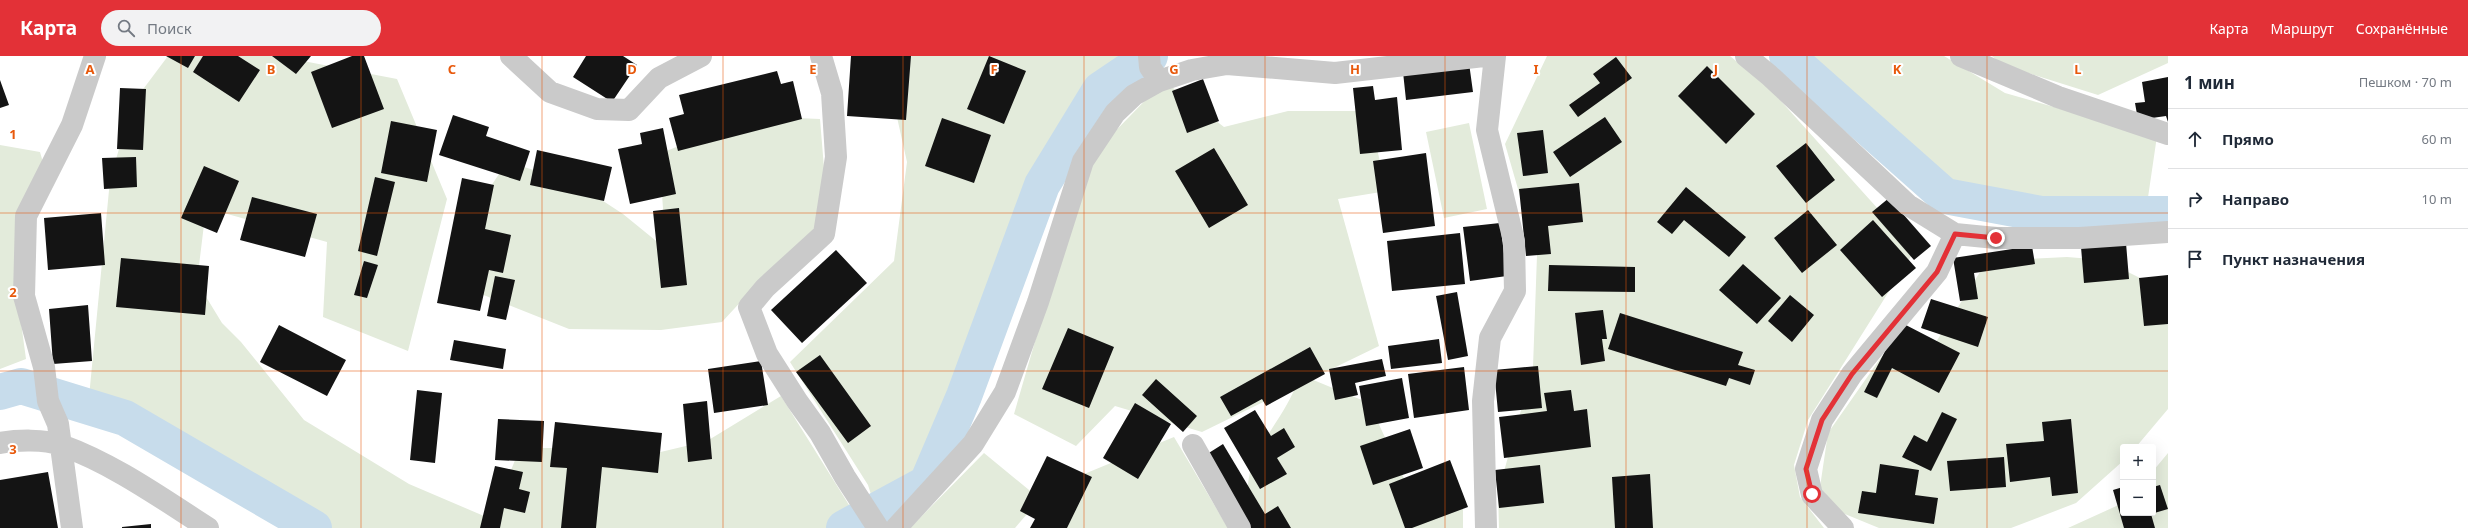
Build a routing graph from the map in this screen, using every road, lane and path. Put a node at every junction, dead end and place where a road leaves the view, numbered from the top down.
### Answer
1 (95, 56) edge
2 (511, 56) edge
3 (702, 56) edge
4 (821, 56) edge
5 (1484, 56) edge
6 (1495, 56) edge
7 (1746, 56) edge
8 (1961, 56) edge
9 (1153, 67) edge
10 (2168, 134) edge
11 (2168, 232) edge
12 (1955, 234) junction
13 (0, 443) edge
14 (60, 444) junction
15 (1193, 445) dead end
16 (869, 516) edge
17 (72, 528) edge
18 (208, 528) edge
19 (896, 528) edge
20 (1240, 528) edge
21 (1486, 528) edge
22 (1843, 528) edge

1 - 14 street
2 - 3 street
4 - 16 street
5 - 9 street
6 - 21 street
7 - 12 street
8 - 10 street
9 - 19 street
11 - 12 street
12 - 22 street
13 - 14 street
14 - 17 street
14 - 18 street
15 - 20 street

